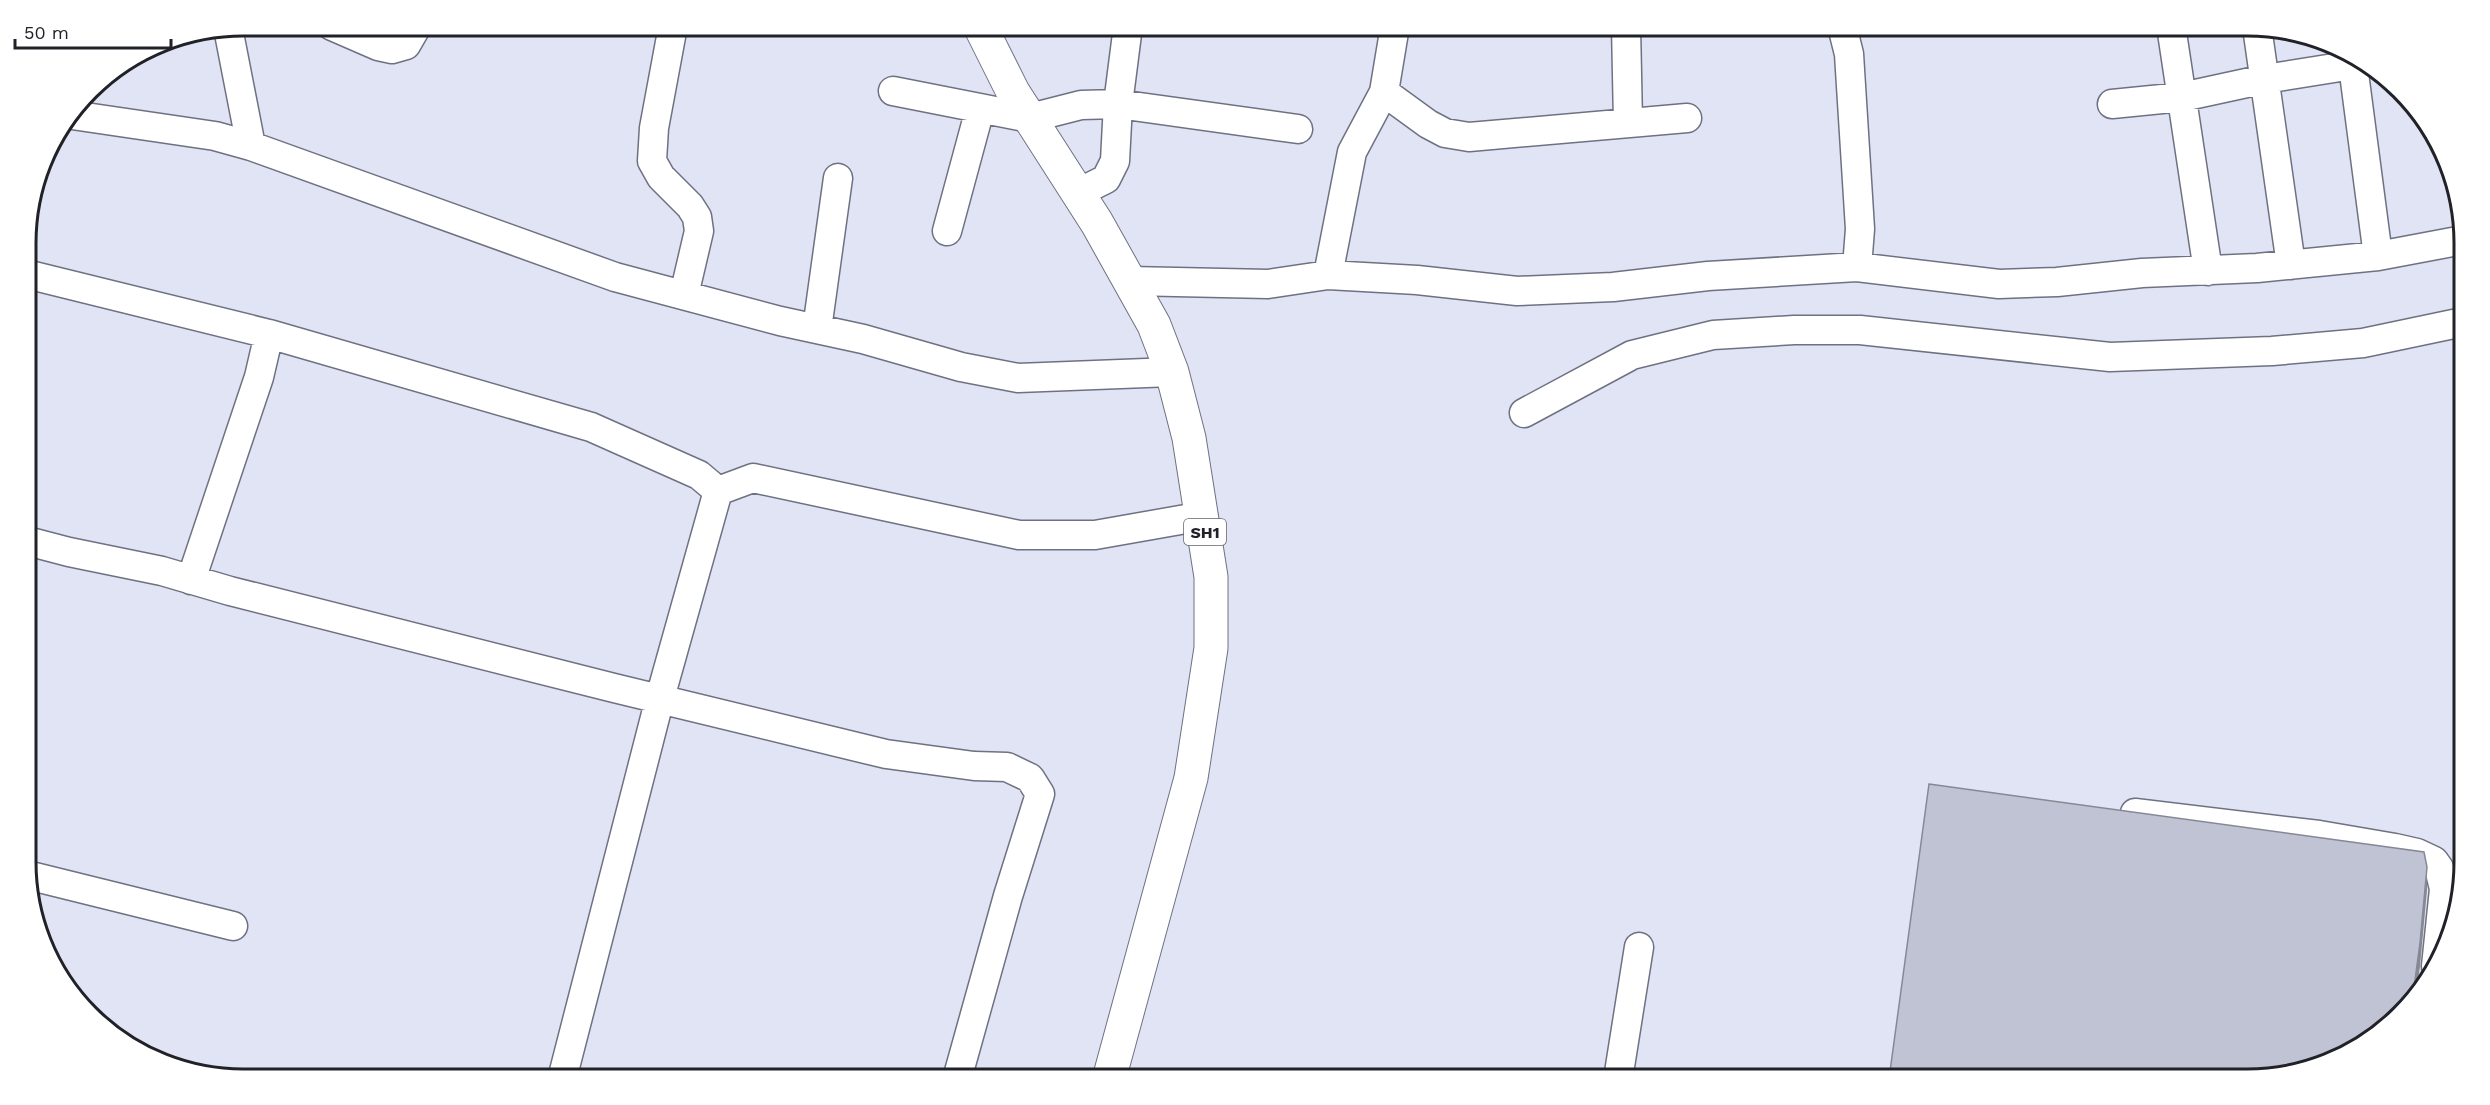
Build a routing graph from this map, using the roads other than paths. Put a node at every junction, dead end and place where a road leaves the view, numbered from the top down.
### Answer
1 (355, 36) edge
2 (411, 36) edge
3 (671, 36) edge
4 (985, 36) edge
5 (1127, 36) edge
6 (1393, 36) edge
7 (1626, 36) edge
8 (1844, 36) edge
9 (2173, 36) edge
10 (2258, 36) edge
11 (230, 37) edge
12 (2349, 63) edge
13 (2356, 67) edge
14 (2265, 79) junction
15 (893, 91) dead end
16 (1384, 92) junction
17 (2182, 97) junction
18 (1118, 104) junction
19 (2112, 104) dead end
20 (980, 109) junction
21 (80, 116) edge
22 (1030, 118) junction
23 (1687, 118) dead end
24 (1628, 123) junction
25 (1298, 129) dead end
26 (251, 146) junction
27 (838, 178) dead end
28 (1078, 193) junction
29 (947, 231) dead end
30 (2454, 242) edge
31 (2378, 256) junction
32 (2291, 265) junction
33 (1857, 267) junction
34 (2208, 271) junction
35 (1328, 275) junction
36 (36, 276) edge
37 (1130, 281) junction
38 (684, 296) junction
39 (2454, 324) edge
40 (817, 329) junction
41 (270, 334) junction
42 (1172, 372) junction
43 (1524, 413) dead end
44 (718, 491) junction
45 (1203, 516) junction
46 (36, 543) edge
47 (191, 580) junction
48 (660, 698) junction
49 (2135, 813) edge
50 (37, 878) edge
51 (233, 926) dead end
52 (2439, 939) edge
53 (1639, 947) dead end
54 (565, 1069) edge
55 (960, 1069) edge
56 (1112, 1069) edge
57 (1620, 1069) edge

1 - 2 street
3 - 38 street
4 - 22 main road, SH1
5 - 18 street
6 - 16 street
7 - 24 street
8 - 33 street
9 - 17 street
10 - 14 street
11 - 26 street
12 - 14 street
13 - 31 street
14 - 17 street
14 - 32 street
15 - 20 street
16 - 24 street
16 - 35 street
17 - 19 street
17 - 34 street
18 - 22 street
18 - 25 street
18 - 28 street
20 - 22 street
20 - 29 street
21 - 26 street
22 - 28 main road, SH1
23 - 24 street
26 - 38 street
27 - 40 street
28 - 37 main road, SH1
30 - 31 street
31 - 32 street
32 - 34 street
33 - 34 street
33 - 35 street
35 - 37 street
36 - 41 street
37 - 42 main road, SH1
38 - 40 street
39 - 43 street
40 - 42 street
41 - 44 street
41 - 47 street
42 - 45 main road, SH1
44 - 45 street
44 - 48 street
45 - 56 main road, SH1
46 - 47 street
47 - 48 street
48 - 54 street
48 - 55 street
49 - 52 street
50 - 51 street
53 - 57 street

